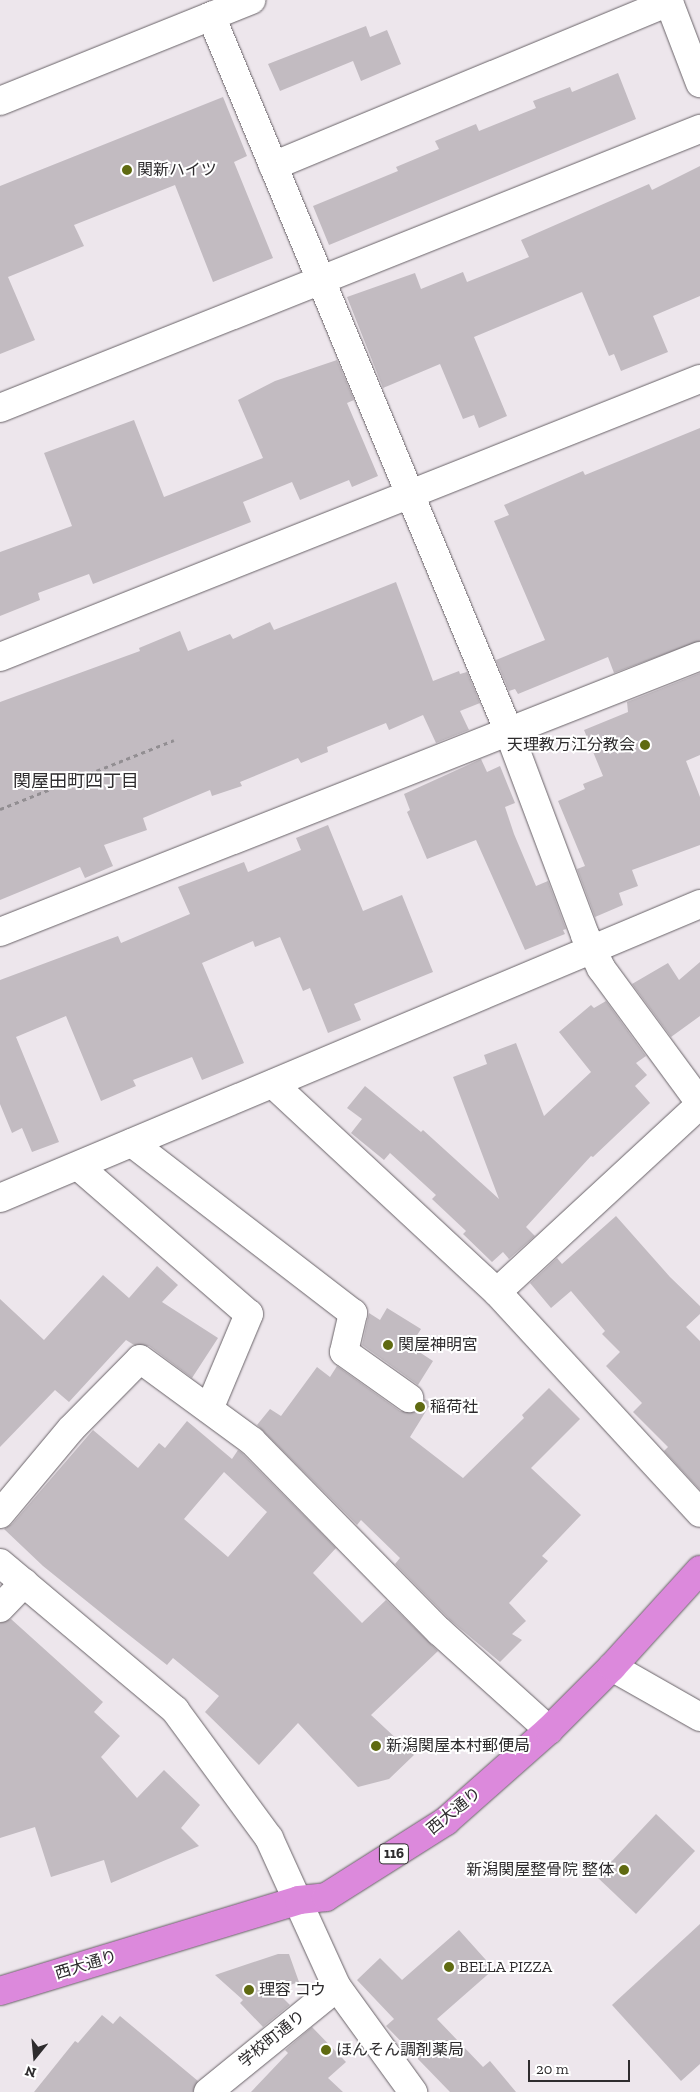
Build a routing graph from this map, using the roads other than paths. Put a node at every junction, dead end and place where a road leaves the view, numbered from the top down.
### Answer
1 (251, 0) edge
2 (212, 16) junction
3 (700, 84) edge
4 (0, 101) edge
5 (700, 129) edge
6 (273, 166) junction
7 (322, 280) junction
8 (700, 378) edge
9 (0, 408) edge
10 (410, 493) junction
11 (700, 656) edge
12 (0, 658) edge
13 (508, 730) junction
14 (700, 904) edge
15 (0, 932) edge
16 (592, 949) junction
17 (273, 1084) junction
18 (700, 1104) edge
19 (132, 1143) junction
20 (78, 1166) junction
21 (0, 1198) edge
22 (496, 1292) junction
23 (409, 1398) dead end
24 (209, 1409) junction
25 (700, 1513) edge
26 (0, 1514) edge
27 (0, 1563) edge
28 (700, 1570) edge
29 (24, 1583) junction
30 (0, 1608) edge
31 (612, 1667) junction
32 (700, 1717) edge
33 (549, 1730) junction
34 (299, 1900) junction
35 (337, 1987) junction
36 (0, 1992) edge
37 (208, 2092) edge
38 (413, 2092) edge

1 - 2 street
2 - 4 street
2 - 6 street
3 - 6 street
5 - 7 street
6 - 7 street
7 - 9 street
7 - 10 street
8 - 10 street
10 - 12 street
10 - 13 street
11 - 13 street
13 - 15 street
13 - 16 street
14 - 16 street
16 - 17 street
16 - 18 street
17 - 19 street
17 - 22 street
18 - 22 street
19 - 20 street
19 - 23 street
20 - 21 street
20 - 24 street
22 - 25 street
24 - 26 street
24 - 33 street
27 - 29 street
28 - 31 highway, 西大通り / 116
29 - 30 street
29 - 34 street
31 - 32 street
31 - 33 highway, 西大通り / 116
33 - 34 highway, 西大通り / 116
34 - 35 street
34 - 36 highway, 西大通り / 116
35 - 37 street, 学校町通り
35 - 38 street

